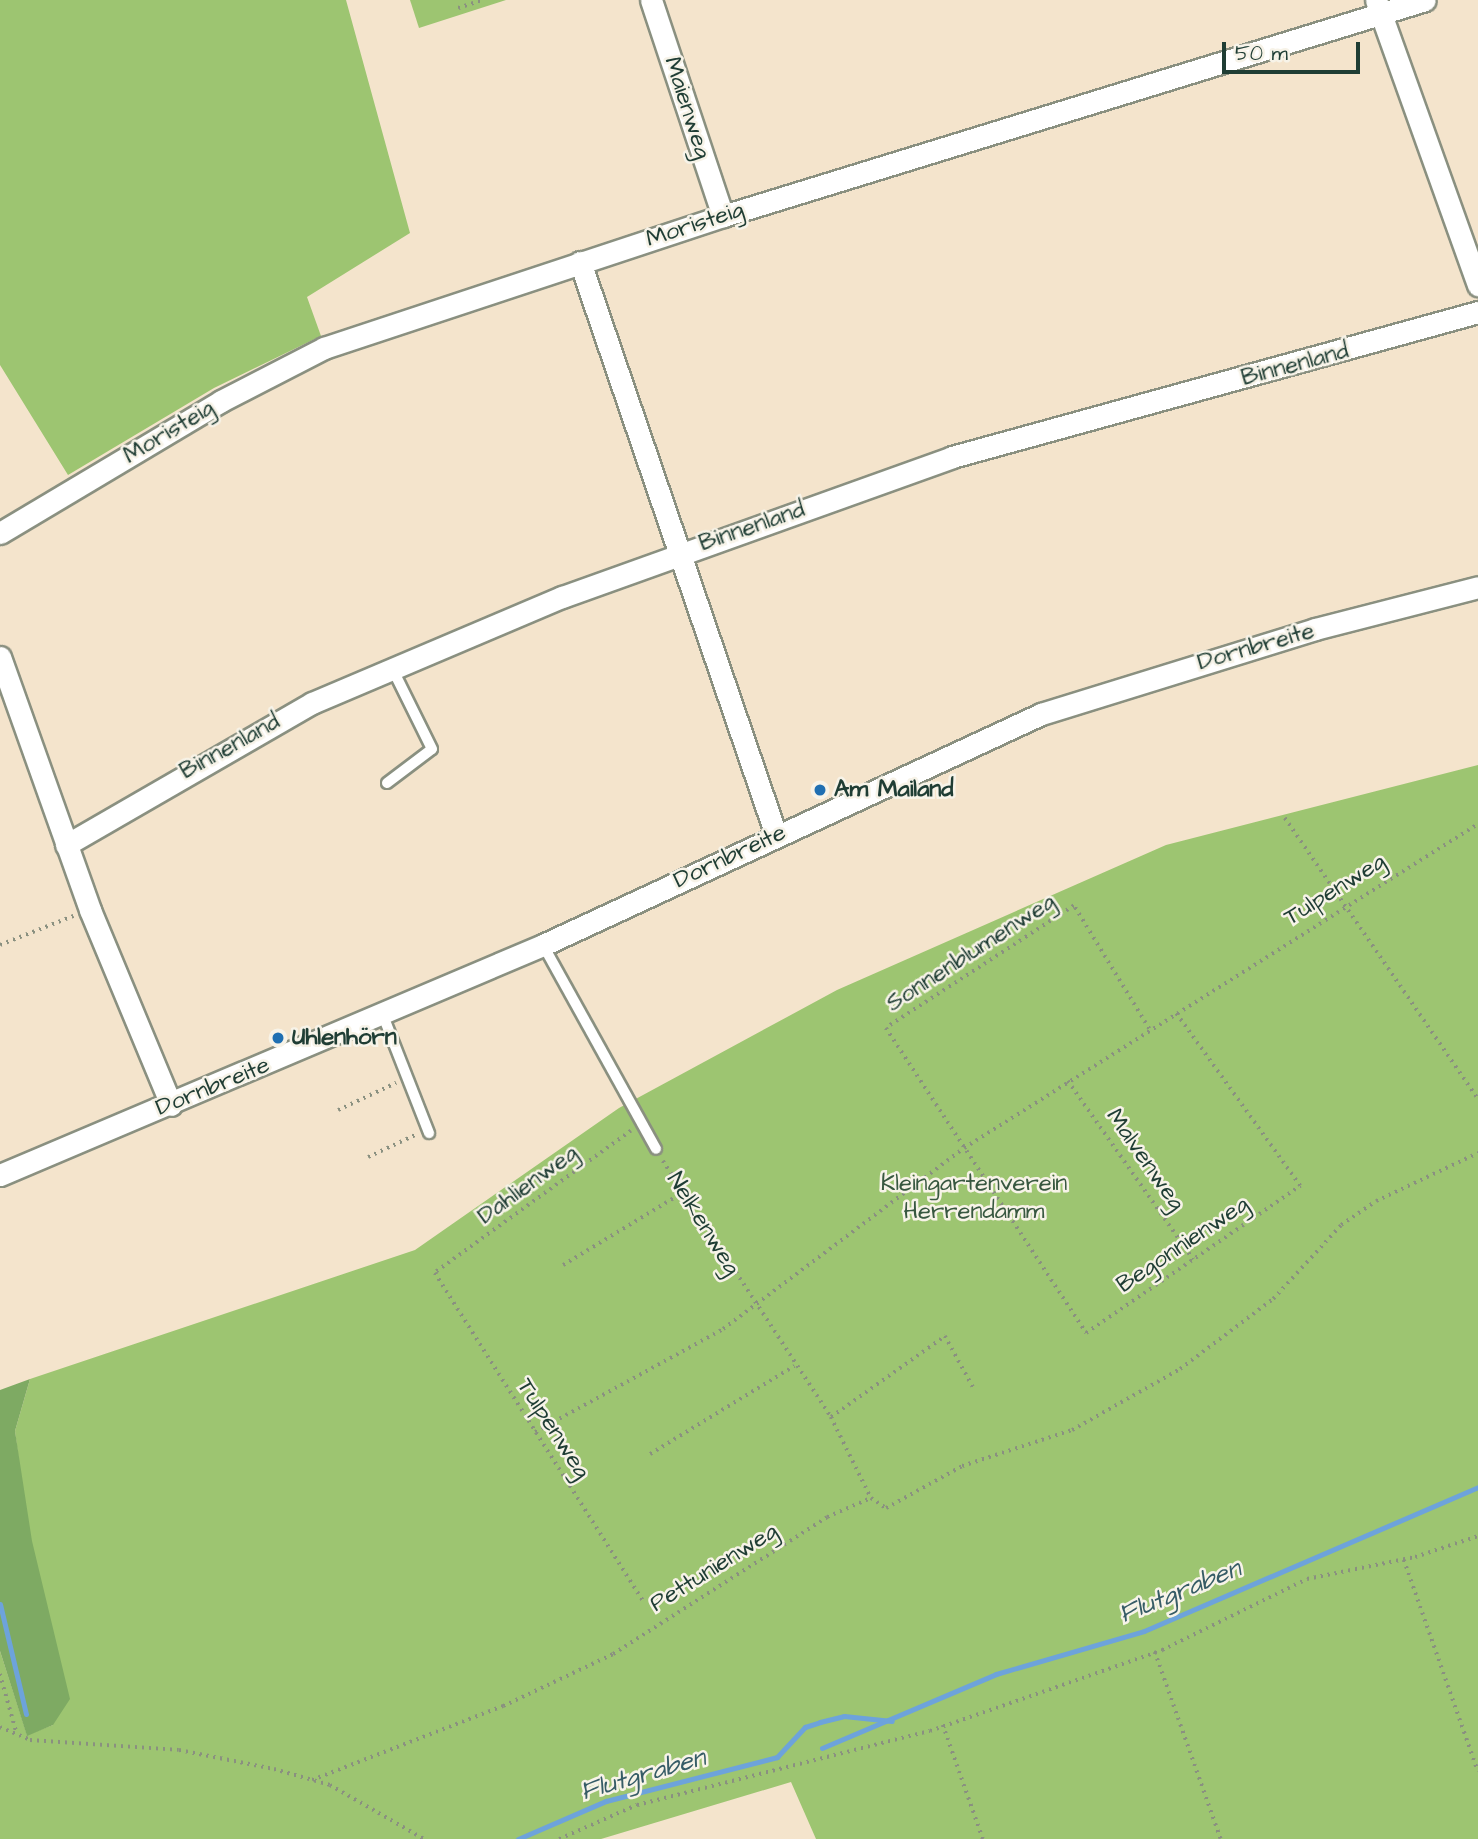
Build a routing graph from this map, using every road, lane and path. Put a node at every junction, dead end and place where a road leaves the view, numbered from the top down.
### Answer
1 (483, 0) edge
2 (651, 0) edge
3 (1425, 0) edge
4 (458, 8) dead end
5 (1378, 8) edge
6 (723, 216) junction
7 (580, 262) junction
8 (1478, 285) edge
9 (1478, 312) edge
10 (0, 533) edge
11 (682, 552) junction
12 (1478, 587) edge
13 (0, 657) edge
14 (392, 668) junction
15 (387, 783) dead end
16 (1285, 818) dead end
17 (1478, 824) edge
18 (776, 835) junction
19 (66, 845) junction
20 (1341, 906) junction
21 (90, 909) junction
22 (0, 945) edge
23 (543, 945) junction
24 (1175, 1012) junction
25 (383, 1013) junction
26 (1149, 1029) junction
27 (408, 1078) junction
28 (1068, 1081) junction
29 (1478, 1099) edge
30 (171, 1105) junction
31 (338, 1110) dead end
32 (641, 1124) junction
33 (428, 1131) joint
34 (656, 1149) joint
35 (964, 1149) junction
36 (1478, 1153) edge
37 (368, 1157) dead end
38 (0, 1175) edge
39 (682, 1193) junction
40 (1193, 1259) junction
41 (564, 1265) dead end
42 (435, 1273) joint
43 (756, 1307) junction
44 (794, 1366) junction
45 (974, 1389) dead end
46 (831, 1417) junction
47 (535, 1432) junction
48 (650, 1454) dead end
49 (871, 1498) junction
50 (1478, 1535) edge
51 (1404, 1560) junction
52 (644, 1602) dead end
53 (1155, 1652) junction
54 (0, 1674) edge
55 (943, 1725) junction
56 (0, 1727) edge
57 (17, 1734) junction
58 (1478, 1770) edge
59 (312, 1780) junction
60 (424, 1839) edge
61 (559, 1839) edge
62 (983, 1839) edge
63 (1221, 1839) edge

1 - 4 path
2 - 6 street, Maienweg
3 - 5 street, Moristeig
5 - 6 street, Moristeig
5 - 8 street
6 - 7 street, Moristeig
7 - 10 street, Moristeig
7 - 11 street
9 - 11 street, Binnenland
11 - 14 street, Binnenland
11 - 18 street
12 - 18 street, Dornbreite
13 - 19 street
14 - 15 lane
14 - 19 street, Binnenland
16 - 20 path
17 - 20 path, Tulpenweg
18 - 23 street, Dornbreite
19 - 21 street
20 - 24 path, Tulpenweg
20 - 29 path
21 - 22 path
21 - 30 street
23 - 25 street, Dornbreite
23 - 32 lane, Nelkenweg
24 - 26 path, Tulpenweg
24 - 40 path, Begonnienweg
25 - 27 lane
25 - 30 street, Dornbreite
26 - 28 path, Tulpenweg
26 - 35 path, Sonnenblumenweg
27 - 31 path
27 - 33 lane
28 - 35 path, Tulpenweg
28 - 40 path, Malvenweg
30 - 38 street, Dornbreite
32 - 34 lane, Nelkenweg
32 - 42 path, Dahlienweg
33 - 37 path
34 - 39 path, Nelkenweg
35 - 40 path, Begonnienweg
35 - 43 path, Tulpenweg
36 - 49 path
39 - 41 path
39 - 43 path, Nelkenweg
42 - 47 path, Tulpenweg
43 - 44 path, Nelkenweg
43 - 47 path, Tulpenweg
44 - 46 path, Nelkenweg
44 - 48 path
45 - 46 path
46 - 49 path, Nelkenweg
47 - 52 path, Tulpenweg
49 - 59 path, Pettunienweg
50 - 51 path
51 - 53 path
51 - 58 path
53 - 55 path
53 - 63 path
54 - 57 path
55 - 61 path
55 - 62 path
56 - 57 path
57 - 59 path
59 - 60 path

